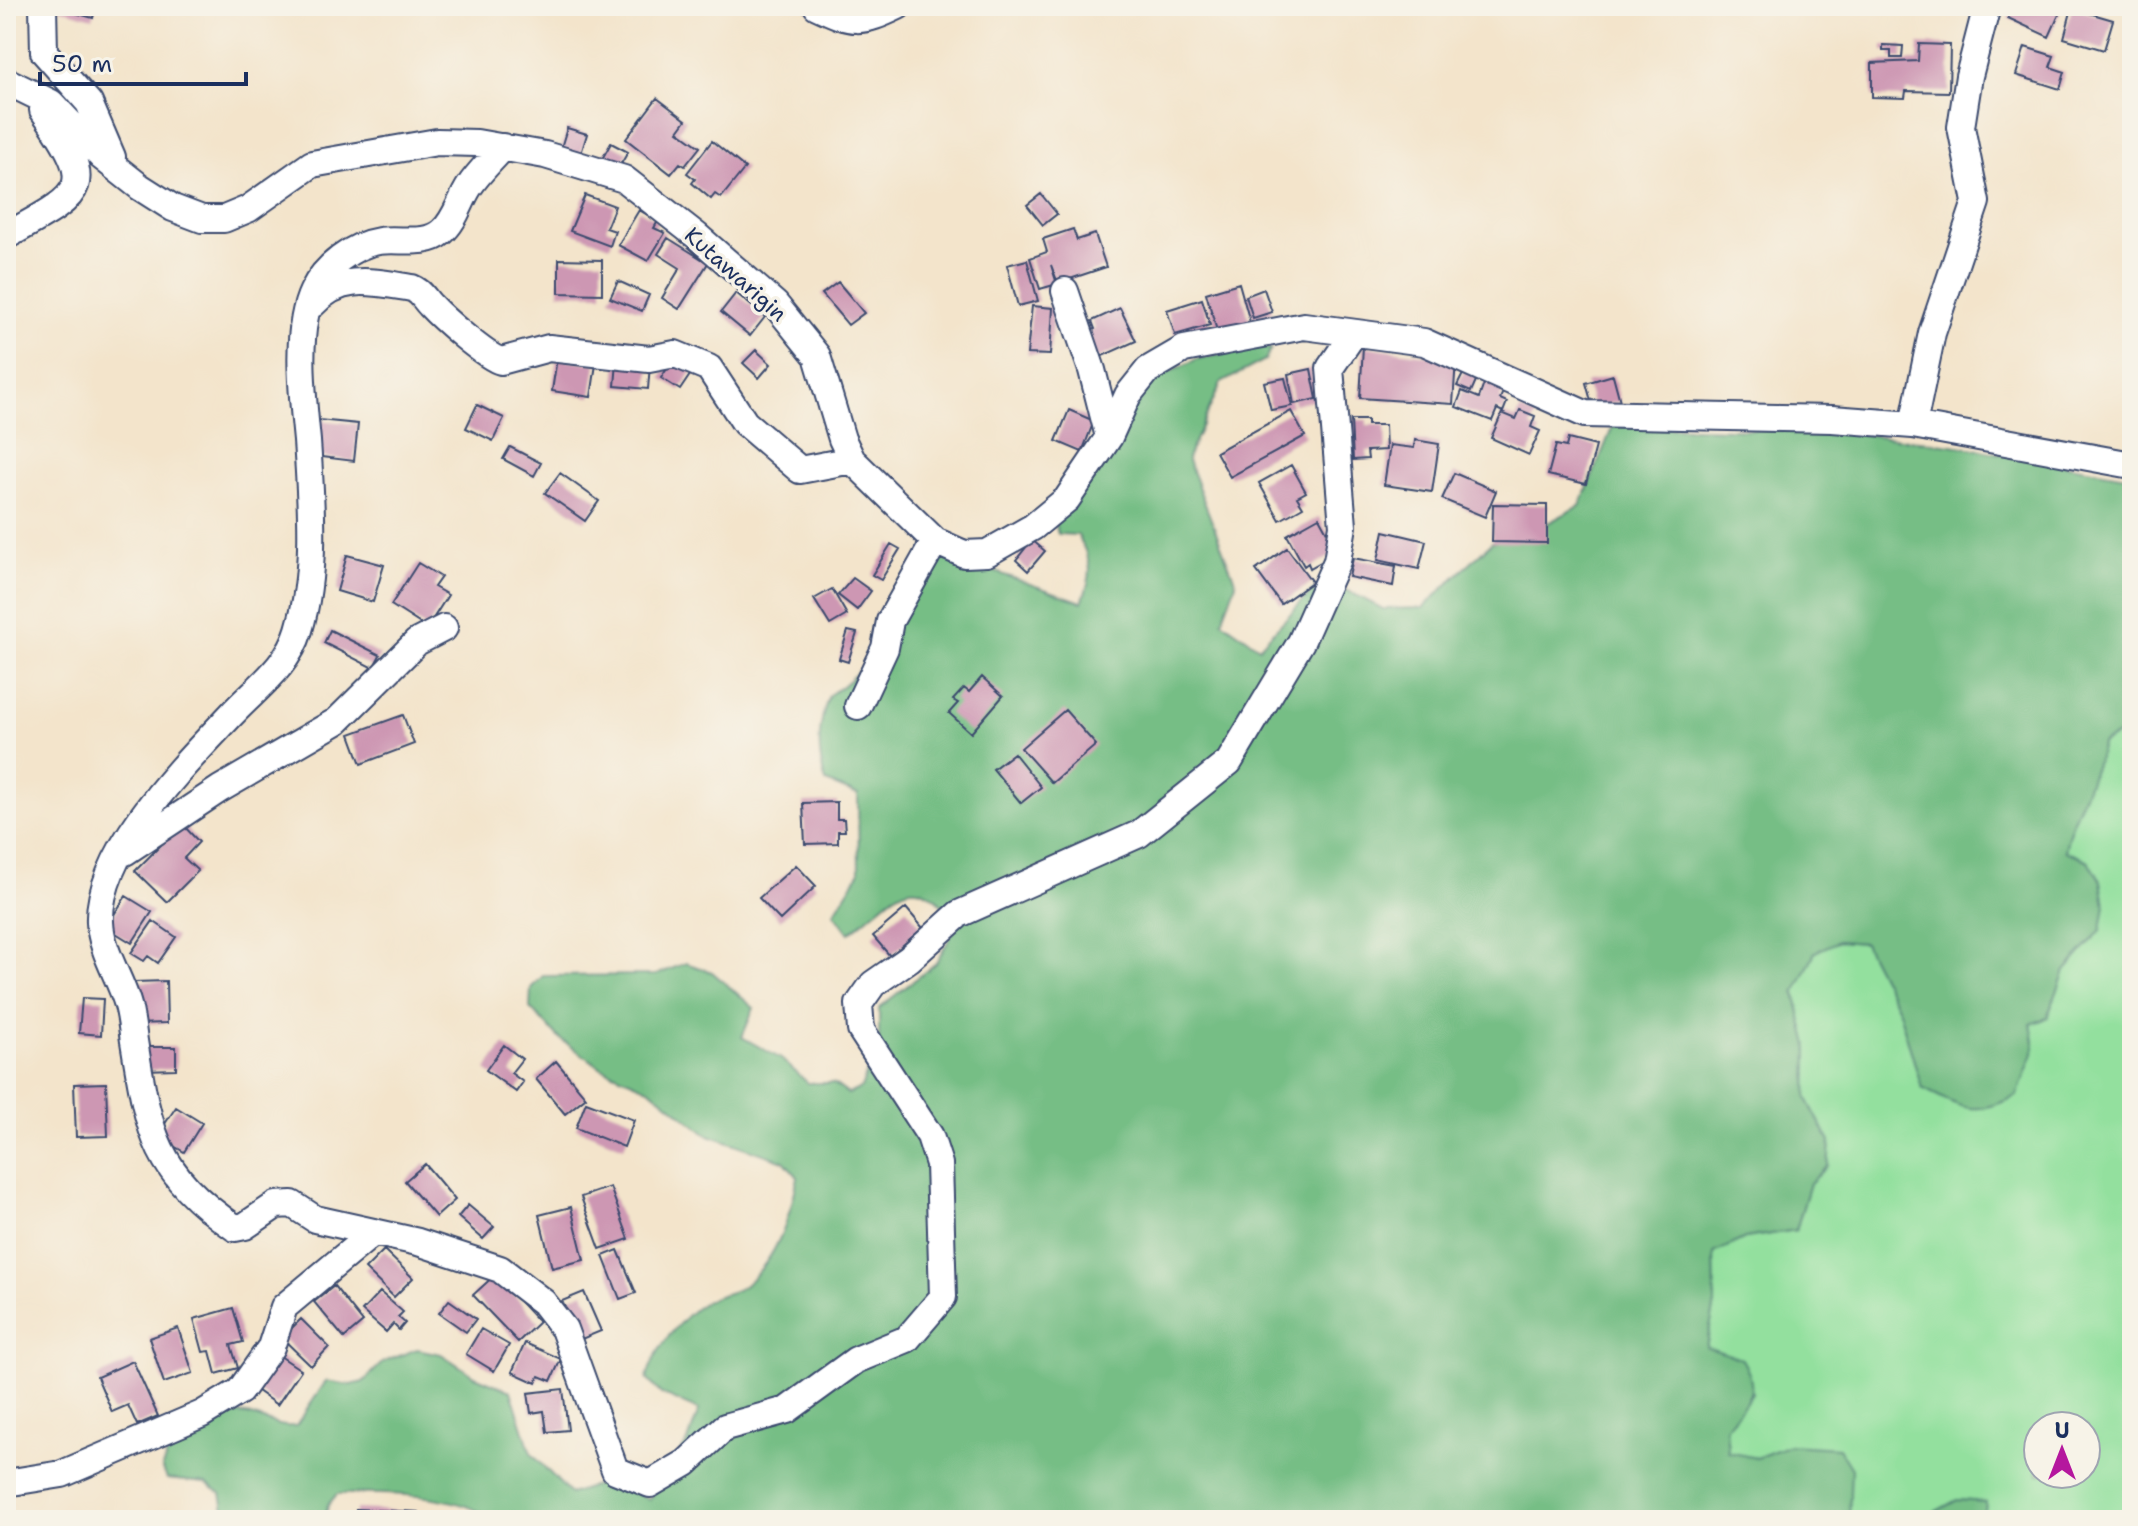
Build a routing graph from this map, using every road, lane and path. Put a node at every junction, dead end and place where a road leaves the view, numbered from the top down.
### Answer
1 (43, 6) edge
2 (817, 6) edge
3 (898, 6) edge
4 (1987, 6) edge
5 (15, 85) edge
6 (503, 147) junction
7 (116, 168) junction
8 (6, 236) edge
9 (1065, 291) dead end
10 (308, 310) junction
11 (1354, 333) junction
12 (1913, 425) junction
13 (1109, 437) junction
14 (852, 460) junction
15 (2132, 465) edge
16 (935, 541) junction
17 (444, 628) dead end
18 (858, 706) dead end
19 (116, 859) junction
20 (374, 1232) junction
21 (6, 1483) edge

1 - 7 street
2 - 3 street
4 - 12 street
5 - 7 street, Kutawarigin
5 - 8 street
6 - 7 street, Kutawarigin
6 - 10 street
6 - 14 street, Kutawarigin
9 - 13 street
10 - 14 street
10 - 19 street
11 - 12 street, Kutawarigin
11 - 13 street, Kutawarigin
11 - 20 street
12 - 15 street, Kutawarigin
13 - 16 street, Kutawarigin
14 - 16 street, Kutawarigin
16 - 18 street
17 - 19 street
19 - 20 street
20 - 21 street

